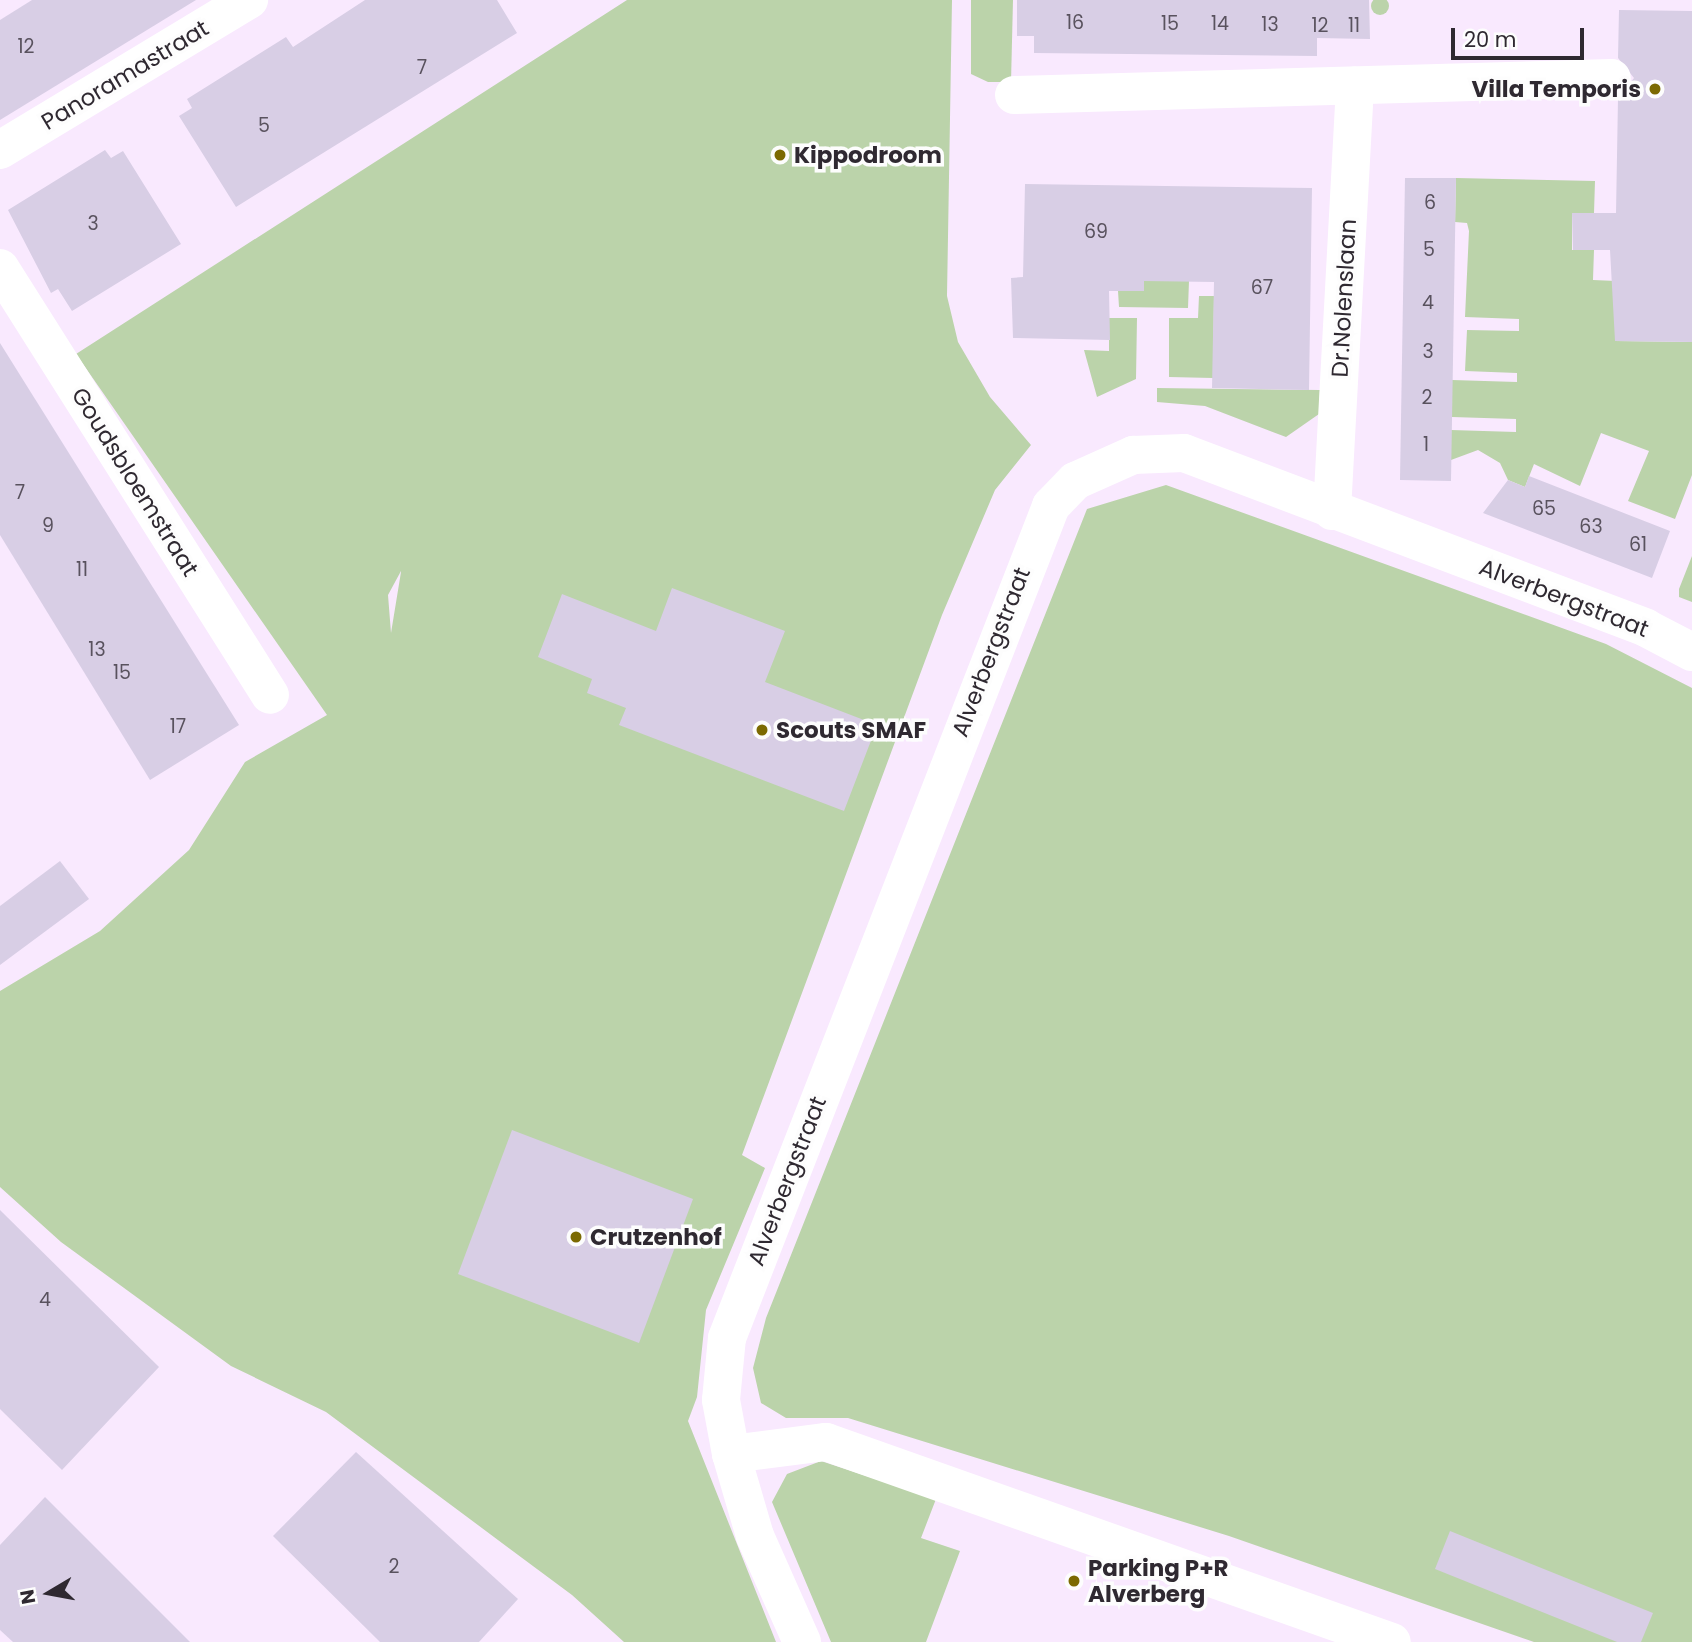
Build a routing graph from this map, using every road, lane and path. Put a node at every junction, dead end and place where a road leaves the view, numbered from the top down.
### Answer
1 (250, 0) edge
2 (1612, 78) dead end
3 (1355, 86) junction
4 (1014, 95) dead end
5 (0, 150) edge
6 (0, 268) edge
7 (1332, 511) junction
8 (1692, 652) edge
9 (270, 695) dead end
10 (731, 1454) junction
11 (802, 1642) edge
12 (1392, 1642) edge

1 - 5 street, Panoramastraat
2 - 3 street
3 - 4 street
3 - 7 street, Dr.Nolenslaan
6 - 9 street, Goudsbloemstraat
7 - 8 street, Alverbergstraat
7 - 10 street, Alverbergstraat
10 - 11 street, Alverbergstraat
10 - 12 street

